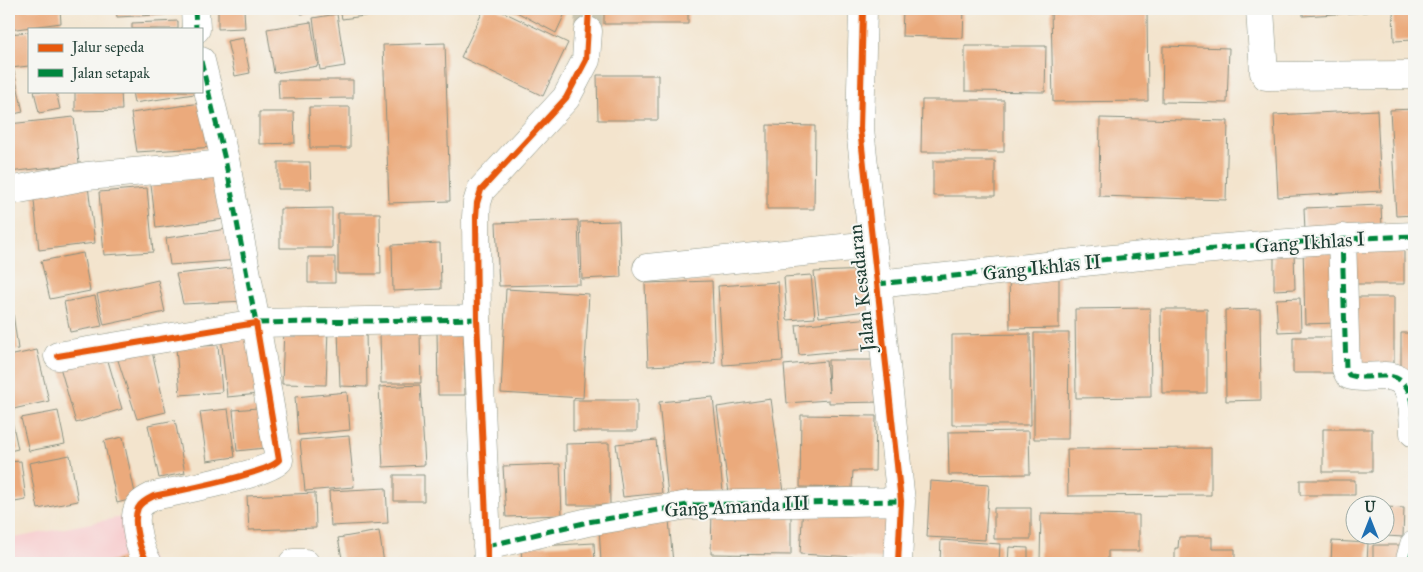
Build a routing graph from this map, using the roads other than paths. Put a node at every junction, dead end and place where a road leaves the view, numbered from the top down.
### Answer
1 (195, 9) edge
2 (863, 9) edge
3 (1260, 9) edge
4 (196, 28) edge
5 (588, 31) tunnel mouth
6 (202, 65) edge
7 (1414, 75) edge
8 (226, 164) junction
9 (9, 191) edge
10 (1414, 236) edge
11 (1342, 238) junction
12 (872, 245) junction
13 (1206, 250) joint
14 (647, 268) dead end
15 (877, 284) junction
16 (477, 319) junction
17 (256, 323) junction
18 (58, 356) dead end
19 (1414, 433) edge
20 (901, 501) junction
21 (1414, 545) edge
22 (487, 555) edge
23 (148, 563) edge
24 (293, 563) edge
25 (305, 563) edge
26 (898, 563) edge
27 (1409, 563) edge

1 - 4 street
2 - 12 street, Jalan Kesadaran
3 - 7 street
5 - 16 street
6 - 8 street
8 - 9 street
8 - 17 street
10 - 11 street, Gang Ikhlas I
11 - 13 street, Gang Ikhlas I
11 - 19 street
12 - 14 street
12 - 15 street, Jalan Kesadaran
13 - 15 street, Gang Ikhlas II
15 - 20 street, Jalan Kesadaran
16 - 17 street
16 - 22 street
17 - 18 street
17 - 23 street
20 - 22 street, Gang Amanda III
20 - 26 street, Jalan Kesadaran
21 - 27 street
24 - 25 street

